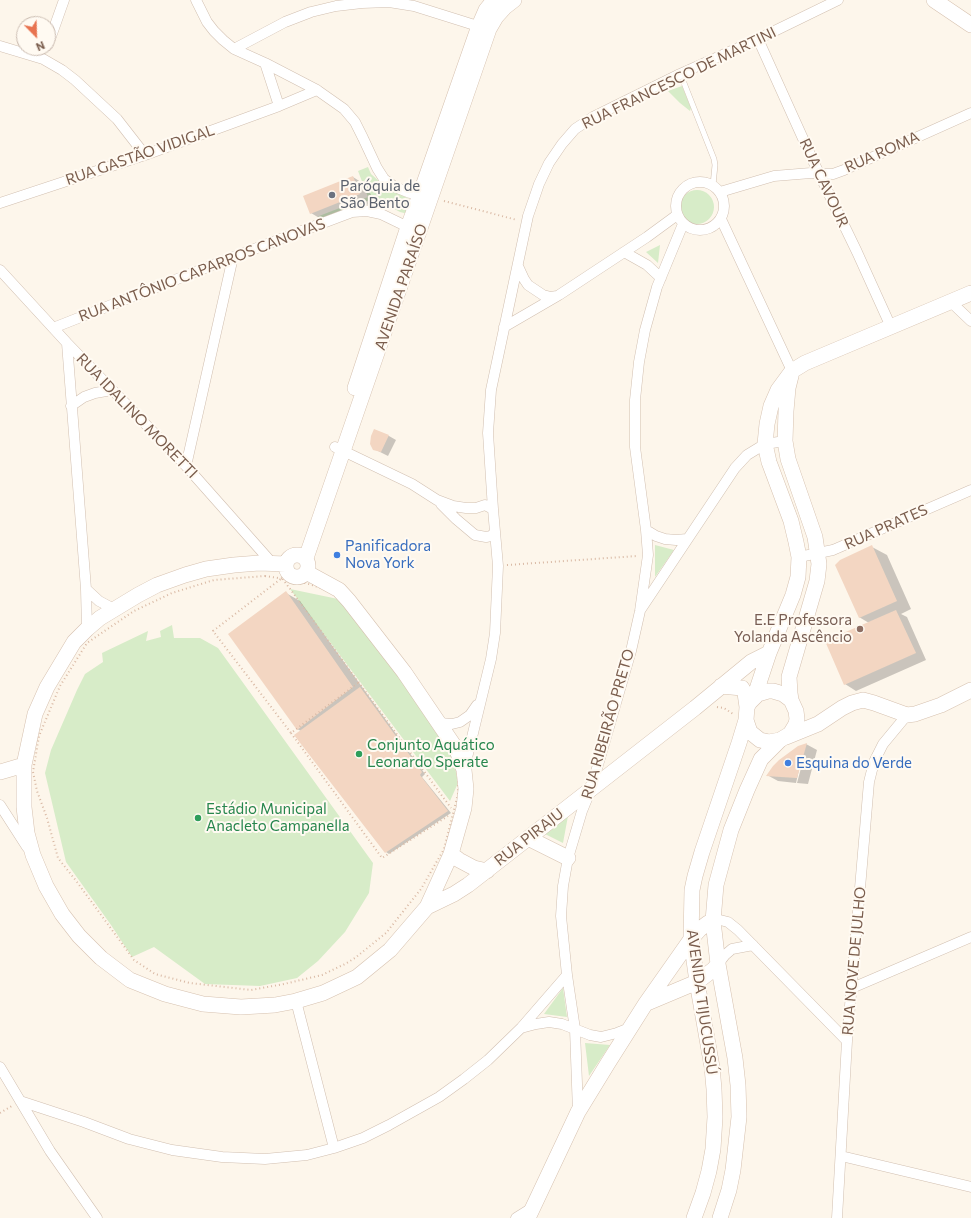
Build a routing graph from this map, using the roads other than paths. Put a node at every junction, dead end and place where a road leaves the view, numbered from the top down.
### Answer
1 (64, 0) edge
2 (196, 0) edge
3 (494, 0) edge
4 (514, 0) edge
5 (838, 0) edge
6 (934, 0) edge
7 (56, 22) edge
8 (971, 25) edge
9 (484, 28) junction
10 (758, 39) junction
11 (0, 46) edge
12 (234, 49) junction
13 (44, 56) edge
14 (43, 59) junction
15 (265, 63) junction
16 (684, 83) dead end
17 (317, 90) junction
18 (279, 106) junction
19 (971, 112) edge
20 (145, 155) junction
21 (819, 174) junction
22 (716, 188) junction
23 (426, 196) junction
24 (0, 203) edge
25 (721, 219) junction
26 (680, 220) junction
27 (414, 230) junction
28 (624, 252) junction
29 (233, 256) junction
30 (518, 266) junction
31 (0, 270) edge
32 (660, 278) junction
33 (971, 293) edge
34 (559, 295) junction
35 (950, 302) junction
36 (971, 321) edge
37 (504, 327) junction
38 (891, 327) junction
39 (52, 328) junction
40 (67, 343) junction
41 (792, 371) junction
42 (112, 390) junction
43 (71, 406) junction
44 (785, 441) junction
45 (765, 444) junction
46 (339, 450) junction
47 (186, 466) junction
48 (971, 490) edge
49 (437, 500) junction
50 (493, 509) junction
51 (646, 530) junction
52 (495, 532) junction
53 (687, 539) junction
54 (818, 553) junction
55 (799, 557) junction
56 (293, 562) junction
57 (86, 590) junction
58 (114, 609) junction
59 (640, 611) junction
60 (87, 629) junction
61 (769, 653) junction
62 (721, 686) junction
63 (971, 690) edge
64 (481, 700) junction
65 (794, 705) junction
66 (747, 714) junction
67 (907, 715) junction
68 (828, 716) junction
69 (439, 723) junction
70 (783, 739) junction
71 (24, 765) junction
72 (464, 770) junction
73 (0, 772) edge
74 (591, 789) junction
75 (0, 805) edge
76 (528, 838) junction
77 (451, 854) junction
78 (33, 855) junction
79 (568, 858) junction
80 (486, 871) junction
81 (427, 907) junction
82 (713, 921) junction
83 (971, 937) edge
84 (691, 939) junction
85 (753, 945) junction
86 (718, 964) junction
87 (567, 975) junction
88 (697, 982) junction
89 (852, 988) junction
90 (296, 1001) junction
91 (646, 1004) junction
92 (521, 1028) junction
93 (630, 1028) junction
94 (575, 1029) junction
95 (848, 1041) junction
96 (0, 1067) edge
97 (20, 1101) junction
98 (578, 1112) junction
99 (334, 1148) junction
100 (841, 1156) junction
101 (971, 1186) edge
102 (532, 1212) edge
103 (97, 1218) edge
104 (516, 1218) edge
105 (694, 1218) edge
106 (720, 1218) edge
107 (837, 1218) edge

1 - 7 street
2 - 12 street
3 - 9 street, AVENIDA PARAÍSO
4 - 9 street, AVENIDA PARAÍSO
5 - 10 street, RUA FRANCESCO DE MARTINI
6 - 8 street
9 - 12 street
9 - 23 street, AVENIDA PARAÍSO
10 - 21 street, RUA CAVOUR
10 - 30 street, RUA FRANCESCO DE MARTINI
11 - 14 street
12 - 15 street
13 - 14 street
14 - 20 street
15 - 17 street
15 - 18 street
16 - 22 lane
17 - 18 street, RUA GASTÃO VIDIGAL
17 - 23 street
18 - 20 street, RUA GASTÃO VIDIGAL
19 - 21 street, RUA ROMA
20 - 24 street, RUA GASTÃO VIDIGAL
21 - 22 street, RUA ROMA
21 - 38 street, RUA CAVOUR
22 - 25 street
22 - 26 street
23 - 27 street, AVENIDA PARAÍSO
25 - 26 street
25 - 41 street
26 - 28 street
26 - 32 street, RUA RIBEIRÃO PRETO
27 - 29 street, RUA ANTÔNIO CAPARROS CANOVAS
27 - 46 street, AVENIDA PARAÍSO
28 - 32 street
28 - 34 street
29 - 39 street, RUA ANTÔNIO CAPARROS CANOVAS
29 - 47 street
30 - 34 street
30 - 37 street, RUA FRANCESCO DE MARTINI
31 - 39 street, RUA IDALINO MORETTI
32 - 51 street, RUA RIBEIRÃO PRETO
33 - 35 street
34 - 37 street
35 - 36 street
35 - 38 street
37 - 50 street, RUA FRANCESCO DE MARTINI
38 - 41 street
39 - 40 street, RUA IDALINO MORETTI
40 - 42 street, RUA IDALINO MORETTI
40 - 43 street
41 - 44 street, AVENIDA TIJUCUSSÚ
41 - 45 street, AVENIDA TIJUCUSSÚ
42 - 43 street
42 - 47 street, RUA IDALINO MORETTI
43 - 57 street
44 - 45 street
44 - 54 street, AVENIDA TIJUCUSSÚ
45 - 53 street
45 - 55 street, AVENIDA TIJUCUSSÚ
46 - 49 street
46 - 56 street, AVENIDA PARAÍSO
47 - 56 street, RUA IDALINO MORETTI
48 - 54 street, RUA PRATES
49 - 50 street
49 - 52 street
50 - 52 street, RUA FRANCESCO DE MARTINI
51 - 53 street
51 - 59 street, RUA RIBEIRÃO PRETO
52 - 64 street, RUA FRANCESCO DE MARTINI
53 - 59 street
54 - 55 street, RUA PRATES
54 - 65 street, AVENIDA TIJUCUSSÚ
55 - 61 street, AVENIDA TIJUCUSSÚ
56 - 58 street
56 - 69 street
57 - 58 street
57 - 60 street
58 - 60 street
59 - 74 street, RUA RIBEIRÃO PRETO
60 - 71 street
61 - 62 street, RUA PIRAJU
61 - 66 street, AVENIDA TIJUCUSSÚ
62 - 66 street
62 - 74 street, RUA PIRAJU
63 - 67 street
64 - 69 street, RUA FRANCESCO DE MARTINI
64 - 72 street, RUA FRANCESCO DE MARTINI
65 - 66 street
65 - 68 street
65 - 70 street, AVENIDA TIJUCUSSÚ
66 - 70 street
66 - 84 street, AVENIDA TIJUCUSSÚ
67 - 68 street
67 - 89 street, RUA NOVE DE JULHO
68 - 70 street
69 - 72 street
70 - 82 street, AVENIDA TIJUCUSSÚ
71 - 73 street
71 - 78 street
72 - 77 street
74 - 76 street, RUA PIRAJU
74 - 79 street, RUA RIBEIRÃO PRETO
75 - 78 street
76 - 79 street
76 - 80 street, RUA PIRAJU
77 - 80 street
77 - 81 street
78 - 90 street
79 - 87 street, RUA RIBEIRÃO PRETO
80 - 81 street, RUA PIRAJU
81 - 90 street
82 - 84 street
82 - 85 street
82 - 86 street, AVENIDA TIJUCUSSÚ
83 - 89 street
84 - 88 street, AVENIDA TIJUCUSSÚ
84 - 91 street
85 - 86 street
85 - 95 street
86 - 88 street
86 - 106 street, AVENIDA TIJUCUSSÚ
87 - 92 street
87 - 94 street, RUA RIBEIRÃO PRETO
88 - 91 street
88 - 105 street, AVENIDA TIJUCUSSÚ
89 - 95 street, RUA NOVE DE JULHO
90 - 99 street
91 - 93 street
92 - 94 street
92 - 99 street
93 - 94 street
93 - 98 street
94 - 98 street, RUA RIBEIRÃO PRETO
95 - 100 street, RUA NOVE DE JULHO
96 - 97 street
97 - 99 street
97 - 103 street
98 - 102 street, RUA RIBEIRÃO PRETO
100 - 101 street
100 - 107 street, RUA NOVE DE JULHO
102 - 104 street

